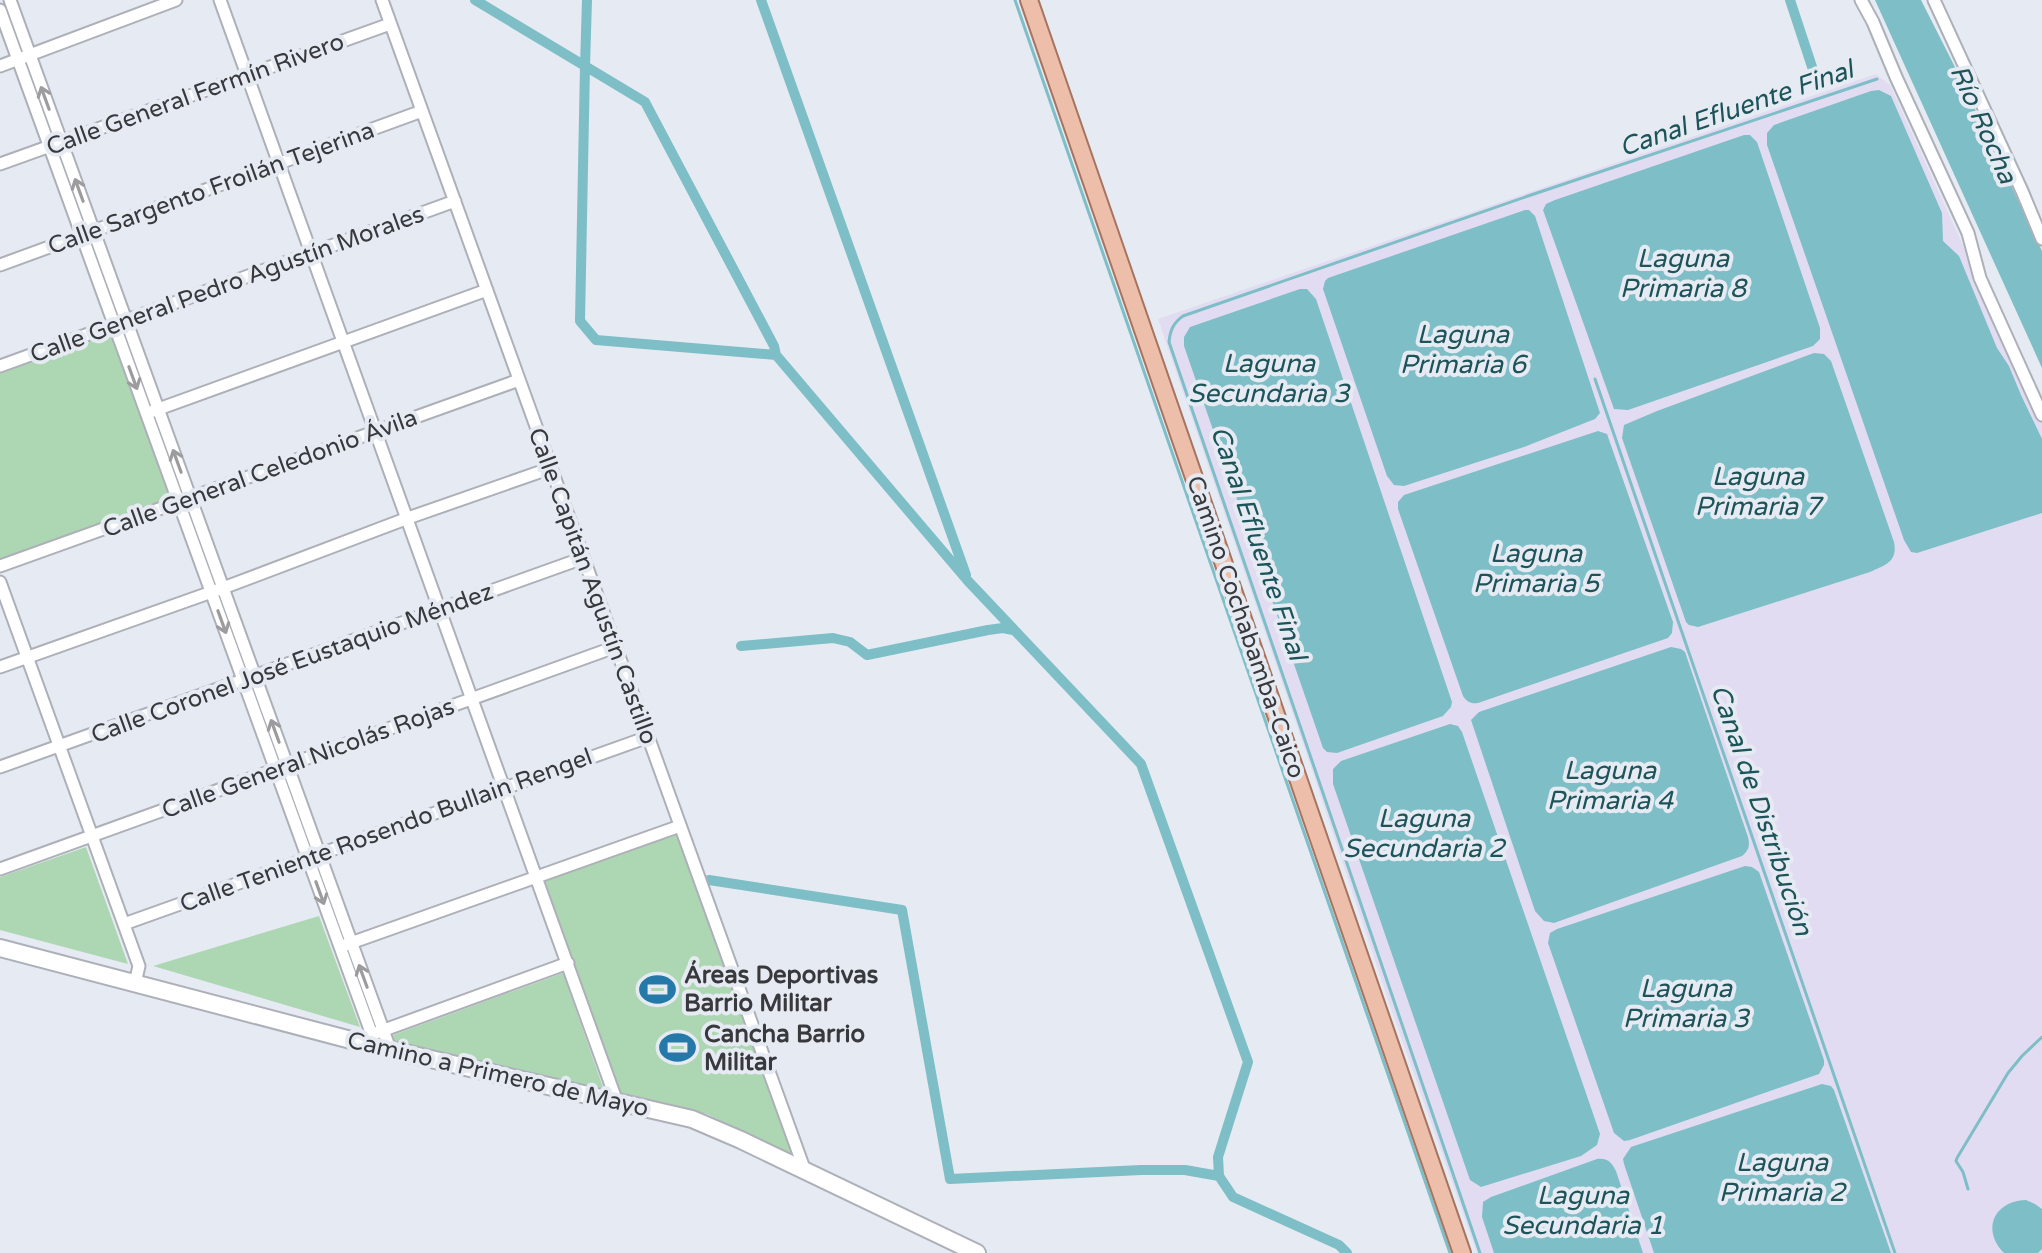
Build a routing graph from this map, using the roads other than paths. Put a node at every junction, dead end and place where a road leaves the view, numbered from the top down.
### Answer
1 (10, 0) edge
2 (176, 0) edge
3 (220, 0) edge
4 (382, 0) edge
5 (1029, 0) edge
6 (1861, 0) edge
7 (1934, 0) edge
8 (0, 10) edge
9 (390, 24) junction
10 (30, 54) junction
11 (18, 60) junction
12 (0, 66) edge
13 (247, 75) junction
14 (422, 111) junction
15 (61, 142) junction
16 (49, 146) junction
17 (279, 163) junction
18 (0, 164) edge
19 (455, 201) junction
20 (88, 233) junction
21 (2042, 239) edge
22 (311, 253) junction
23 (0, 265) edge
24 (487, 290) junction
25 (120, 322) junction
26 (343, 342) junction
27 (0, 366) edge
28 (519, 380) junction
29 (152, 411) junction
30 (2042, 415) edge
31 (376, 431) junction
32 (551, 468) junction
33 (184, 500) junction
34 (408, 518) junction
35 (583, 558) junction
36 (0, 566) edge
37 (0, 582) edge
38 (217, 590) junction
39 (441, 610) junction
40 (615, 647) junction
41 (27, 657) junction
42 (0, 667) edge
43 (249, 678) junction
44 (472, 698) junction
45 (648, 737) junction
46 (60, 746) junction
47 (0, 767) edge
48 (281, 767) junction
49 (505, 788) junction
50 (680, 826) junction
51 (92, 835) junction
52 (313, 856) junction
53 (0, 869) edge
54 (537, 877) junction
55 (124, 924) junction
56 (346, 945) junction
57 (0, 948) edge
58 (568, 963) junction
59 (135, 983) junction
60 (375, 1037) junction
61 (617, 1102) junction
62 (805, 1171) junction
63 (977, 1253) edge
64 (1462, 1253) edge

1 - 10 street
2 - 10 street
3 - 13 street
4 - 9 street, Calle Capitán Agustín Castillo
5 - 64 main road, Camino Cochabamba-Caico
6 - 30 street
7 - 21 street
8 - 11 street
9 - 13 street, Calle General Fermín Rivero
9 - 14 street, Calle Capitán Agustín Castillo
10 - 11 street
15 -> 10 street
11 - 12 street
11 - 16 street
13 - 15 street, Calle General Fermín Rivero
13 - 17 street
14 - 17 street, Calle Sargento Froilán Tejerina
14 - 19 street, Calle Capitán Agustín Castillo
15 - 16 street, Calle General Fermín Rivero
20 -> 15 street
16 - 18 street, Calle General Fermín Rivero
16 - 20 street
17 - 20 street, Calle Sargento Froilán Tejerina
17 - 22 street
19 - 22 street, Calle General Pedro Agustín Morales
19 - 24 street, Calle Capitán Agustín Castillo
20 - 23 street, Calle Sargento Froilán Tejerina
20 - 25 street
22 - 25 street, Calle General Pedro Agustín Morales
22 - 26 street
24 - 26 street
24 - 28 street, Calle Capitán Agustín Castillo
25 - 27 street, Calle General Pedro Agustín Morales
25 - 29 street
26 - 29 street
26 - 31 street
28 - 31 street, Calle General Celedonio Ávila
28 - 32 street, Calle Capitán Agustín Castillo
29 - 33 street
31 - 33 street, Calle General Celedonio Ávila
31 - 34 street
32 - 34 street
32 - 35 street, Calle Capitán Agustín Castillo
33 - 36 street, Calle General Celedonio Ávila
33 - 38 street
34 - 38 street
34 - 39 street
35 - 39 street, Calle Coronel José Eustaquio Méndez
35 - 40 street, Calle Capitán Agustín Castillo
37 - 41 street
38 - 41 street
38 - 43 street
39 - 43 street, Calle Coronel José Eustaquio Méndez
39 - 44 street
40 - 44 street, Calle General Nicolás Rojas
40 - 45 street, Calle Capitán Agustín Castillo
41 - 42 street
41 - 46 street
43 - 46 street, Calle Coronel José Eustaquio Méndez
43 - 48 street
44 - 48 street, Calle General Nicolás Rojas
44 - 49 street
45 - 49 street, Calle Teniente Rosendo Bullain Rengel
45 - 50 street, Calle Capitán Agustín Castillo
46 - 47 street, Calle Coronel José Eustaquio Méndez
46 - 51 street
48 - 51 street, Calle General Nicolás Rojas
48 - 52 street
49 - 52 street, Calle Teniente Rosendo Bullain Rengel
49 - 54 street
50 - 54 street
50 - 62 street, Calle Capitán Agustín Castillo
51 - 53 street, Calle General Nicolás Rojas
51 - 55 street
52 - 55 street, Calle Teniente Rosendo Bullain Rengel
52 - 56 street
54 - 56 street
54 - 58 street
55 - 59 street
56 - 60 street
57 - 59 main road, Camino a Primero de Mayo
58 - 60 street
58 - 61 street
59 - 60 main road, Camino a Primero de Mayo
60 - 61 main road, Camino a Primero de Mayo
61 - 62 main road, Camino a Primero de Mayo
62 - 63 main road, Camino a Primero de Mayo

